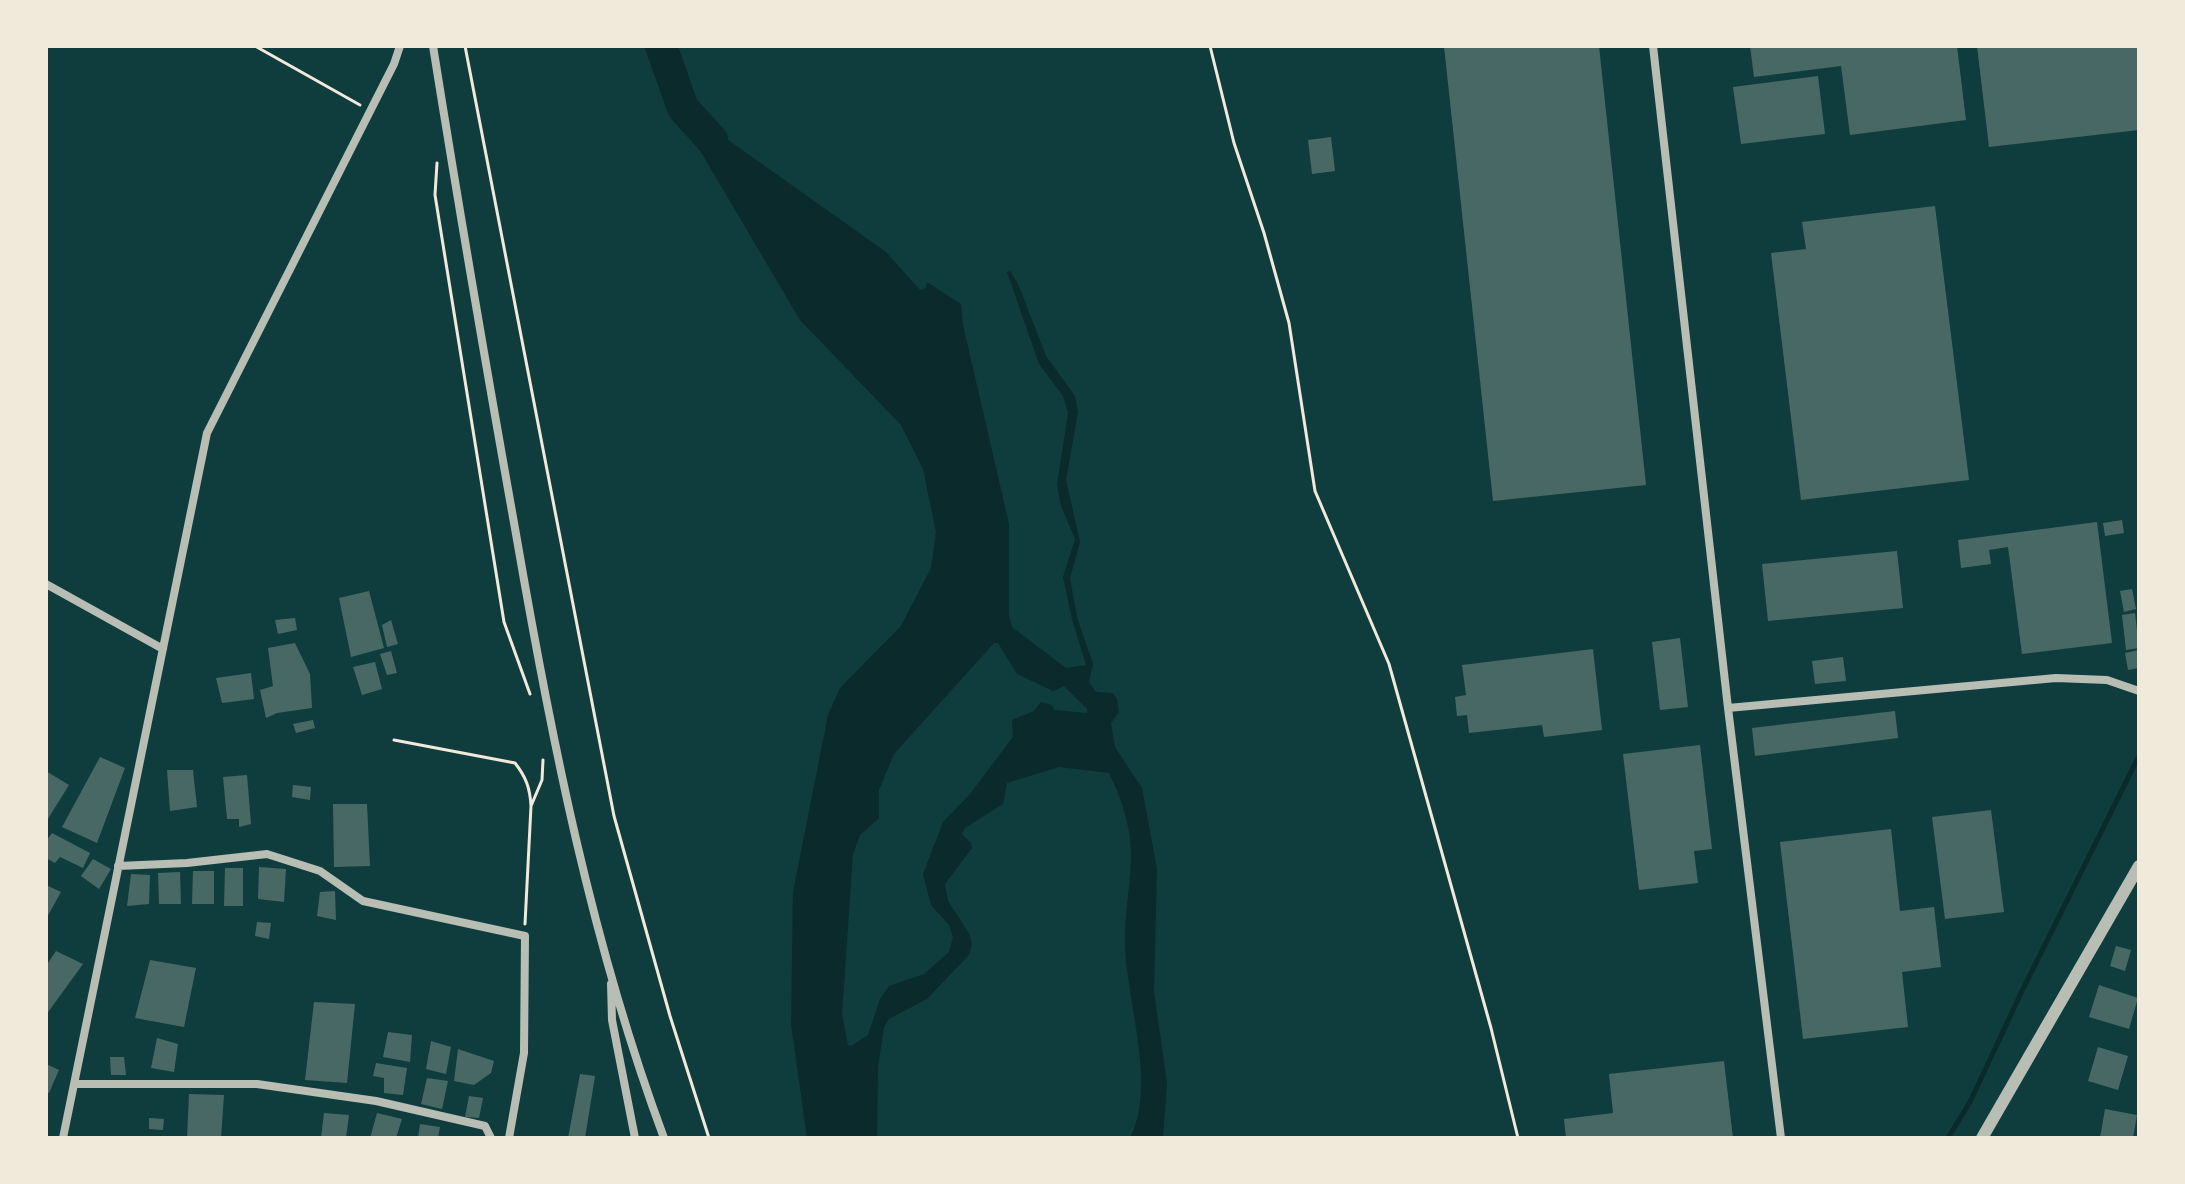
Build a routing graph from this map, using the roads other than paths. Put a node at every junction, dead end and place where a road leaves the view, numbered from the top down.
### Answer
1 (400, 46) edge
2 (433, 46) edge
3 (1653, 46) edge
4 (46, 584) edge
5 (163, 649) junction
6 (2139, 691) edge
7 (1728, 708) junction
8 (118, 866) junction
9 (2139, 866) edge
10 (611, 971) junction
11 (76, 1084) junction
12 (63, 1138) edge
13 (491, 1138) edge
14 (509, 1138) edge
15 (635, 1138) edge
16 (664, 1138) edge
17 (1781, 1138) edge
18 (1982, 1138) edge

1 - 5 street
2 - 10 street
3 - 7 street
4 - 5 street
5 - 8 street
6 - 7 street
7 - 17 street
8 - 11 street
8 - 14 street
9 - 18 street
10 - 15 street
10 - 16 street
11 - 12 street
11 - 13 street

